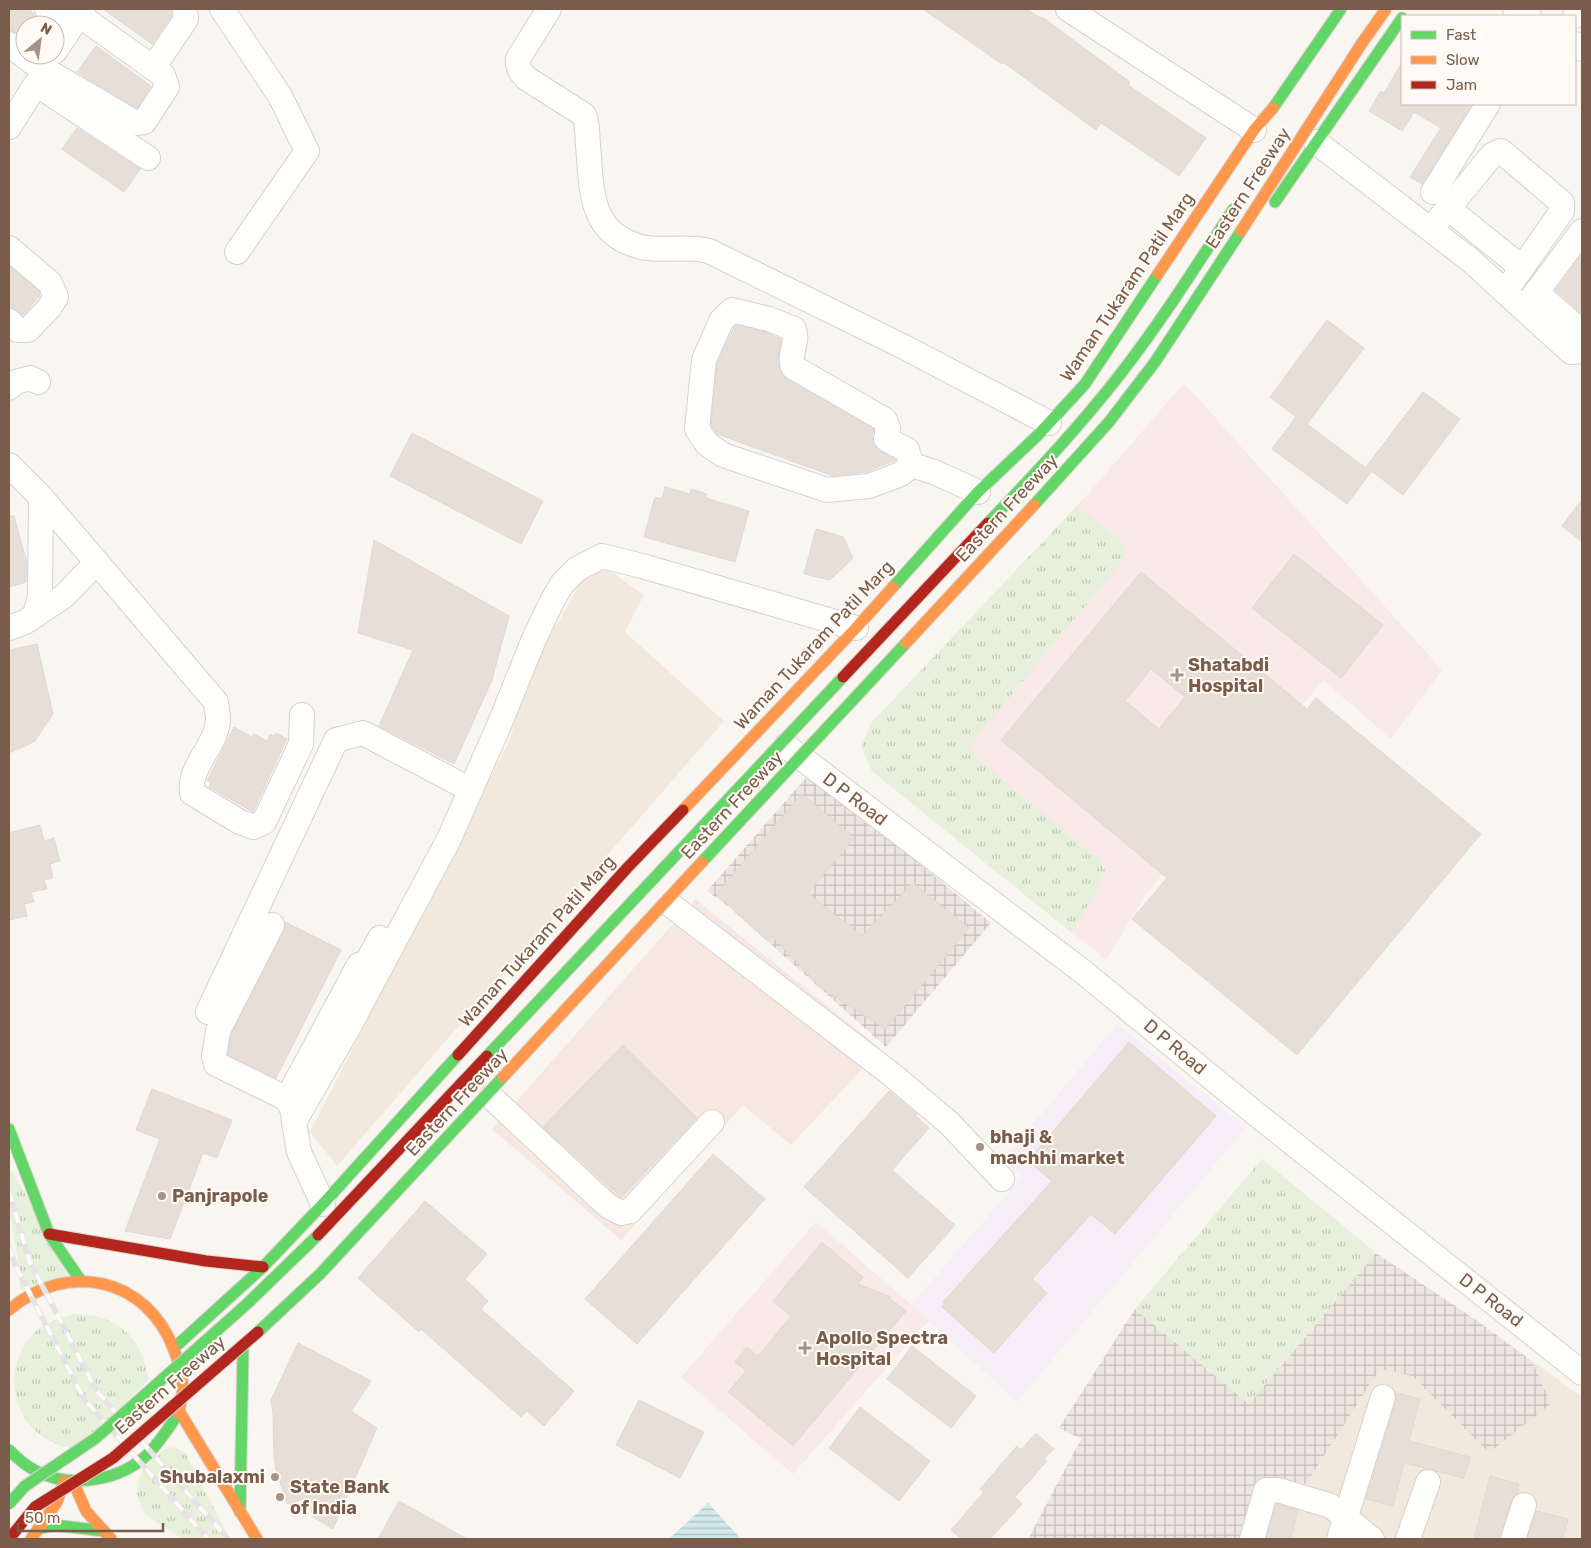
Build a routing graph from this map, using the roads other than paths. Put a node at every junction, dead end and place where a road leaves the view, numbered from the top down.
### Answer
1 (47, 9) edge
2 (185, 9) edge
3 (222, 9) edge
4 (549, 9) edge
5 (1068, 9) edge
6 (1341, 9) edge
7 (1386, 9) edge
8 (1515, 9) edge
9 (1527, 15) edge
10 (77, 17) edge
11 (1401, 20) edge
12 (65, 36) edge
13 (47, 65) edge
14 (153, 68) junction
15 (1488, 105) edge
16 (9, 125) edge
17 (1254, 130) junction
18 (1316, 142) junction
19 (148, 158) dead end
20 (1441, 200) junction
21 (1239, 201) dead end
22 (1266, 214) dead end
23 (1431, 229) junction
24 (1582, 232) edge
25 (1250, 238) dead end
26 (9, 248) edge
27 (237, 252) dead end
28 (1516, 264) junction
29 (1499, 287) junction
30 (1530, 301) junction
31 (9, 321) edge
32 (1582, 332) edge
33 (1582, 351) edge
34 (38, 382) dead end
35 (9, 388) edge
36 (1049, 423) junction
37 (1122, 423) dead end
38 (1103, 446) dead end
39 (912, 465) junction
40 (9, 466) edge
41 (978, 492) junction
42 (41, 497) junction
43 (97, 562) junction
44 (35, 615) junction
45 (9, 628) edge
46 (856, 628) junction
47 (302, 714) dead end
48 (762, 727) junction
49 (806, 763) junction
50 (471, 790) junction
51 (608, 903) junction
52 (672, 906) junction
53 (272, 925) dead end
54 (383, 932) dead end
55 (644, 935) junction
56 (208, 1012) dead end
57 (491, 1097) junction
58 (287, 1099) junction
59 (294, 1122) junction
60 (712, 1122) dead end
61 (9, 1129) edge
62 (373, 1149) junction
63 (1002, 1179) dead end
64 (410, 1188) junction
65 (323, 1204) junction
66 (49, 1234) junction
67 (263, 1267) junction
68 (81, 1280) junction
69 (9, 1310) edge
70 (174, 1348) junction
71 (243, 1350) junction
72 (1582, 1373) edge
73 (183, 1378) junction
74 (1383, 1397) dead end
75 (179, 1411) junction
76 (9, 1450) edge
77 (68, 1480) junction
78 (1428, 1482) dead end
79 (9, 1504) edge
80 (1524, 1505) dead end
81 (240, 1512) junction
82 (38, 1529) junction
83 (1342, 1529) edge
84 (108, 1535) edge
85 (9, 1539) edge
86 (31, 1539) edge
87 (257, 1539) edge
88 (1252, 1539) edge
89 (1372, 1539) edge
90 (1408, 1539) edge
91 (1513, 1539) edge

1 - 10 street
2 - 14 street
3 - 27 street
4 - 36 street
5 - 17 street
6 - 17 main road, Waman Tukaram Patil Marg
7 - 85 main road, Eastern Freeway, bridge
8 - 9 street
10 - 12 street
10 - 14 street
11 - 18 main road
13 - 14 street
13 - 16 street
13 - 19 street
15 - 20 street
17 - 36 main road, Waman Tukaram Patil Marg
18 - 22 main road
18 - 23 street
20 - 23 street
20 - 28 street
20 - 28 street
21 - 79 main road, Eastern Freeway, bridge
23 - 29 street
24 - 30 street
25 - 37 main road
26 - 31 street
28 - 29 street
29 - 30 street
30 - 32 street
30 - 33 street
34 - 35 street
36 - 41 main road, Waman Tukaram Patil Marg
38 - 49 main road
39 - 39 street
39 - 41 street
40 - 42 street
41 - 46 main road, Waman Tukaram Patil Marg
42 - 43 street
42 - 44 street
43 - 44 street
43 - 47 street
44 - 45 street
46 - 48 main road, Waman Tukaram Patil Marg
46 - 50 street
48 - 49 street, D P Road
48 - 51 main road, Waman Tukaram Patil Marg
49 - 52 main road
49 - 72 street, D P Road
50 - 56 street
50 - 59 street
51 - 55 main road
51 - 62 main road, Waman Tukaram Patil Marg
52 - 55 main road
52 - 63 street
53 - 58 street
54 - 58 street
55 - 57 main road
57 - 60 street
57 - 64 main road
58 - 59 street
59 - 65 street
61 - 66 main road
62 - 64 main road
62 - 65 main road, Waman Tukaram Patil Marg
64 - 71 main road
65 - 67 main road, Waman Tukaram Patil Marg
66 - 67 main road
66 - 68 main road
67 - 70 main road, Waman Tukaram Patil Marg
68 - 69 main road
68 - 70 main road
70 - 73 main road
71 - 73 main road
71 - 81 main road
73 - 75 main road
74 - 83 street
75 - 77 main road
75 - 81 main road
76 - 77 main road
77 - 82 main road
77 - 84 main road
78 - 90 street
80 - 91 street
81 - 87 main road
82 - 84 main road
82 - 86 main road
83 - 88 street
83 - 89 street

